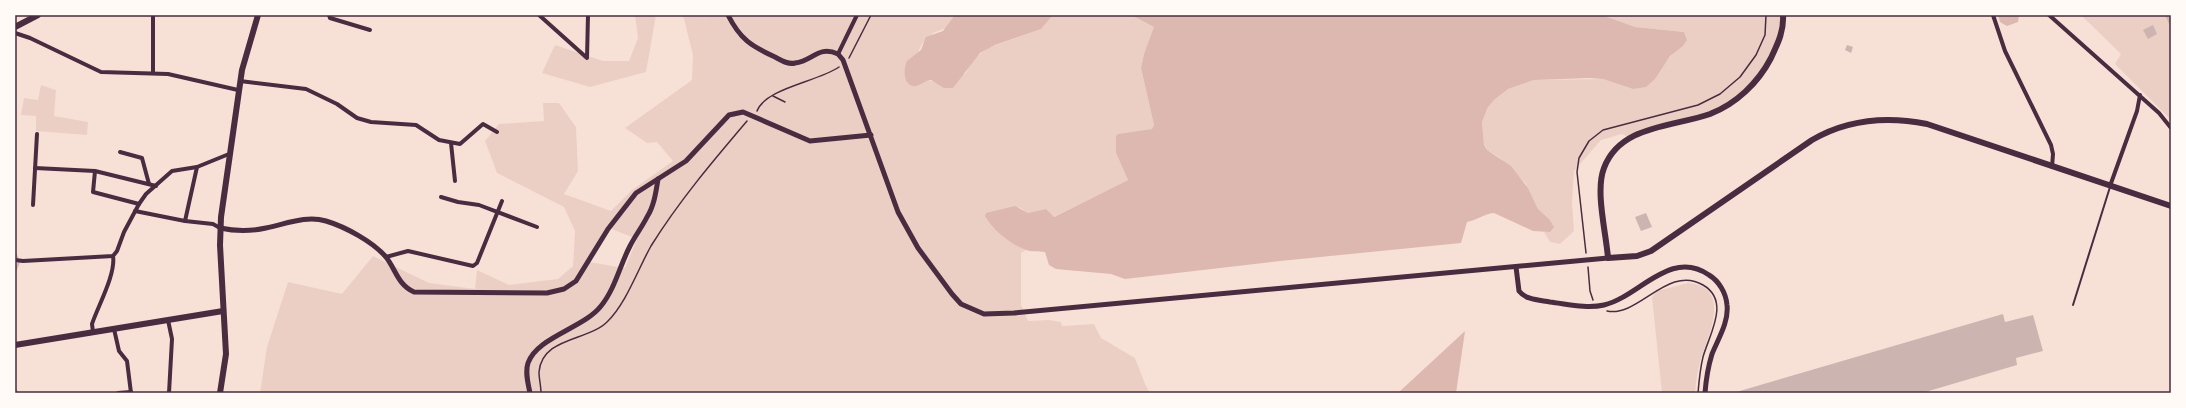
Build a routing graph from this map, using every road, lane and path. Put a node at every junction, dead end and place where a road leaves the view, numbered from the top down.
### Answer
1 (38, 15) edge
2 (153, 15) edge
3 (258, 15) edge
4 (329, 15) edge
5 (539, 15) edge
6 (588, 15) edge
7 (728, 15) edge
8 (857, 15) edge
9 (871, 15) edge
10 (1766, 15) edge
11 (1783, 15) edge
12 (1993, 15) edge
13 (2049, 15) edge
14 (15, 27) edge
15 (370, 30) dead end
16 (15, 33) edge
17 (838, 54) junction
18 (847, 61) dead end
19 (841, 66) dead end
20 (153, 73) junction
21 (240, 81) junction
22 (238, 90) junction
23 (2140, 95) junction
24 (773, 96) junction
25 (785, 102) dead end
26 (753, 115) dead end
27 (750, 118) dead end
28 (2171, 128) edge
29 (497, 132) dead end
30 (37, 134) dead end
31 (872, 135) junction
32 (451, 143) junction
33 (120, 152) dead end
34 (229, 154) junction
35 (198, 167) junction
36 (2052, 167) junction
37 (34, 168) junction
38 (96, 171) junction
39 (658, 179) junction
40 (455, 181) dead end
41 (1578, 183) dead end
42 (149, 184) junction
43 (156, 186) junction
44 (2110, 186) junction
45 (441, 197) dead end
46 (502, 200) dead end
47 (139, 204) junction
48 (33, 205) dead end
49 (2171, 206) edge
50 (135, 210) junction
51 (498, 212) junction
52 (185, 221) junction
53 (537, 227) dead end
54 (220, 228) junction
55 (113, 256) junction
56 (386, 257) junction
57 (1608, 258) junction
58 (15, 260) edge
59 (1516, 268) junction
60 (1648, 295) dead end
61 (2072, 305) dead end
62 (223, 311) junction
63 (168, 320) junction
64 (114, 329) junction
65 (93, 332) junction
66 (16, 345) edge
67 (131, 392) edge
68 (118, 393) edge
69 (169, 393) edge
70 (220, 393) edge
71 (530, 393) edge
72 (541, 393) edge
73 (1698, 393) edge
74 (1705, 393) edge

1 - 14 main road
2 - 20 street
3 - 21 main road
4 - 15 street
5 - 6 street
7 - 17 street
8 - 17 street
9 - 18 path
10 - 41 path
11 - 57 main road
12 - 36 street
13 - 23 street
16 - 20 street
17 - 31 street
19 - 24 path
20 - 22 street
21 - 22 main road
21 - 32 street
22 - 34 main road
23 - 28 street
23 - 44 street
24 - 25 path
24 - 26 path
27 - 72 path
29 - 32 street
30 - 37 street
31 - 39 street
31 - 59 street
32 - 40 street
33 - 42 street
34 - 35 street
34 - 54 main road
35 - 43 street
35 - 52 street
36 - 44 main road
36 - 57 main road
37 - 38 street
37 - 48 street
38 - 42 street
38 - 47 street
39 - 56 street
39 - 71 street
42 - 43 street
43 - 47 street
44 - 49 main road
44 - 61 lane
45 - 51 street
46 - 51 street
47 - 50 street
50 - 52 street
50 - 55 street
51 - 53 street
51 - 56 street
52 - 54 street
54 - 56 street
54 - 62 main road
55 - 58 street
55 - 65 street
57 - 59 street
59 - 74 street
60 - 73 path
62 - 63 main road
62 - 70 main road
63 - 64 main road
63 - 69 street
64 - 65 main road
64 - 67 street
65 - 66 main road
67 - 68 street

